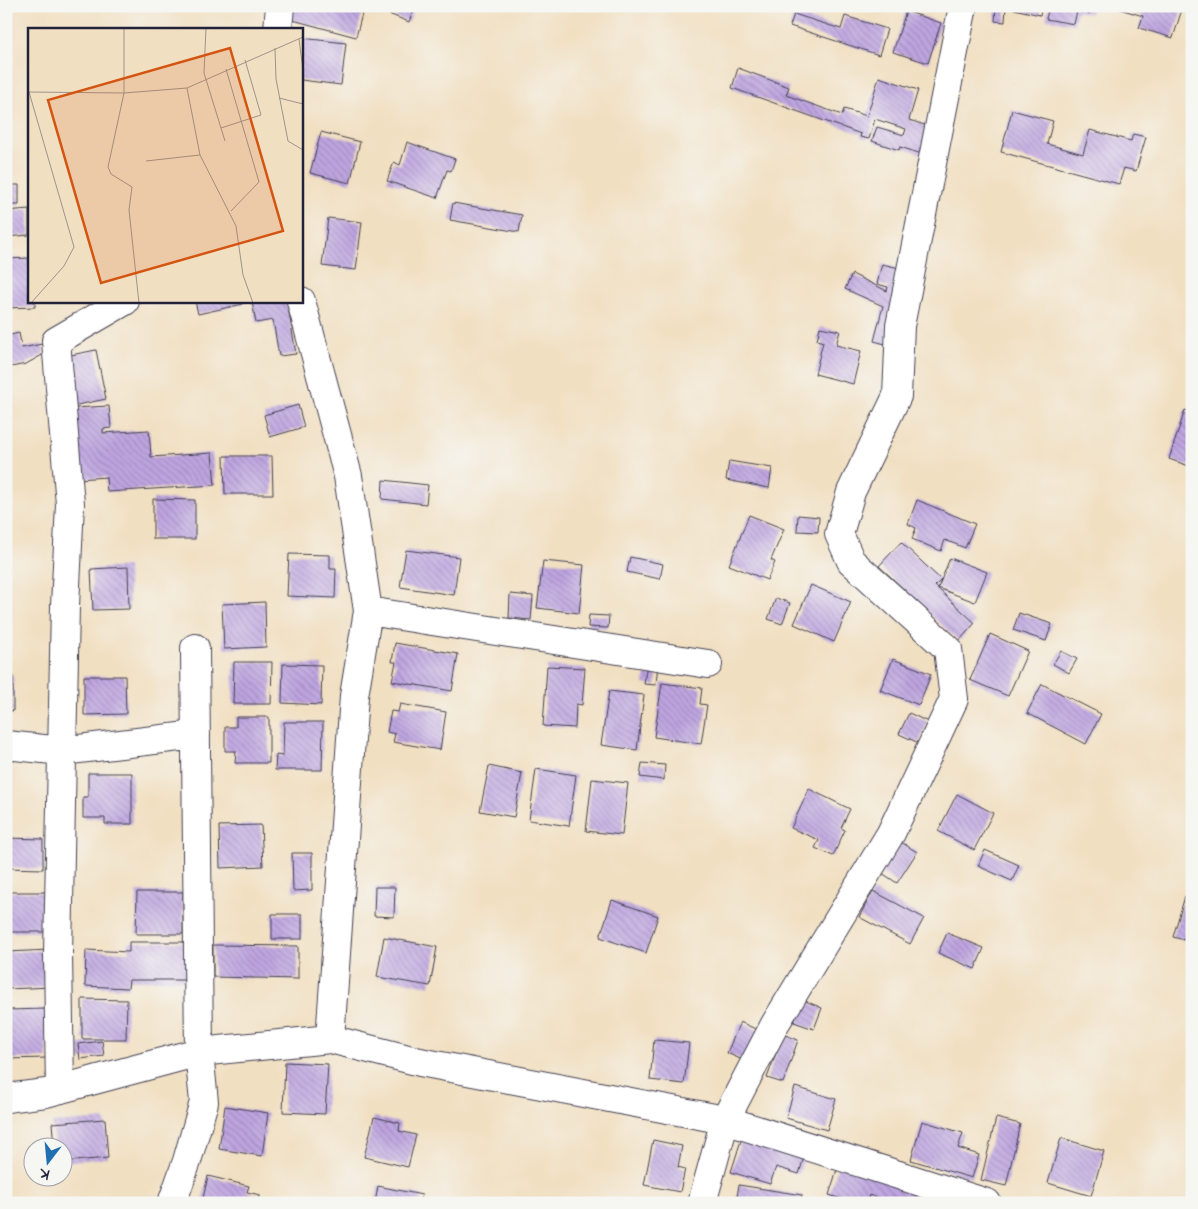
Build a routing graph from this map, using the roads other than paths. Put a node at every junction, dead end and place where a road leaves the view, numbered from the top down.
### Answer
1 (280, 6) edge
2 (963, 6) edge
3 (278, 28) edge
4 (123, 302) edge
5 (301, 302) edge
6 (368, 611) junction
7 (195, 648) dead end
8 (708, 664) dead end
9 (196, 735) junction
10 (6, 745) edge
11 (62, 751) junction
12 (330, 1039) junction
13 (199, 1052) junction
14 (60, 1089) junction
15 (6, 1098) edge
16 (725, 1120) junction
17 (172, 1203) edge
18 (702, 1203) edge
19 (987, 1203) edge

1 - 3 street
2 - 16 street
4 - 11 street
5 - 6 street
6 - 8 street
6 - 12 street
7 - 9 street
9 - 11 street
9 - 13 street
10 - 11 street
11 - 14 street
12 - 13 street
12 - 16 street
13 - 14 street
13 - 17 street
14 - 15 street
16 - 18 street
16 - 19 street

